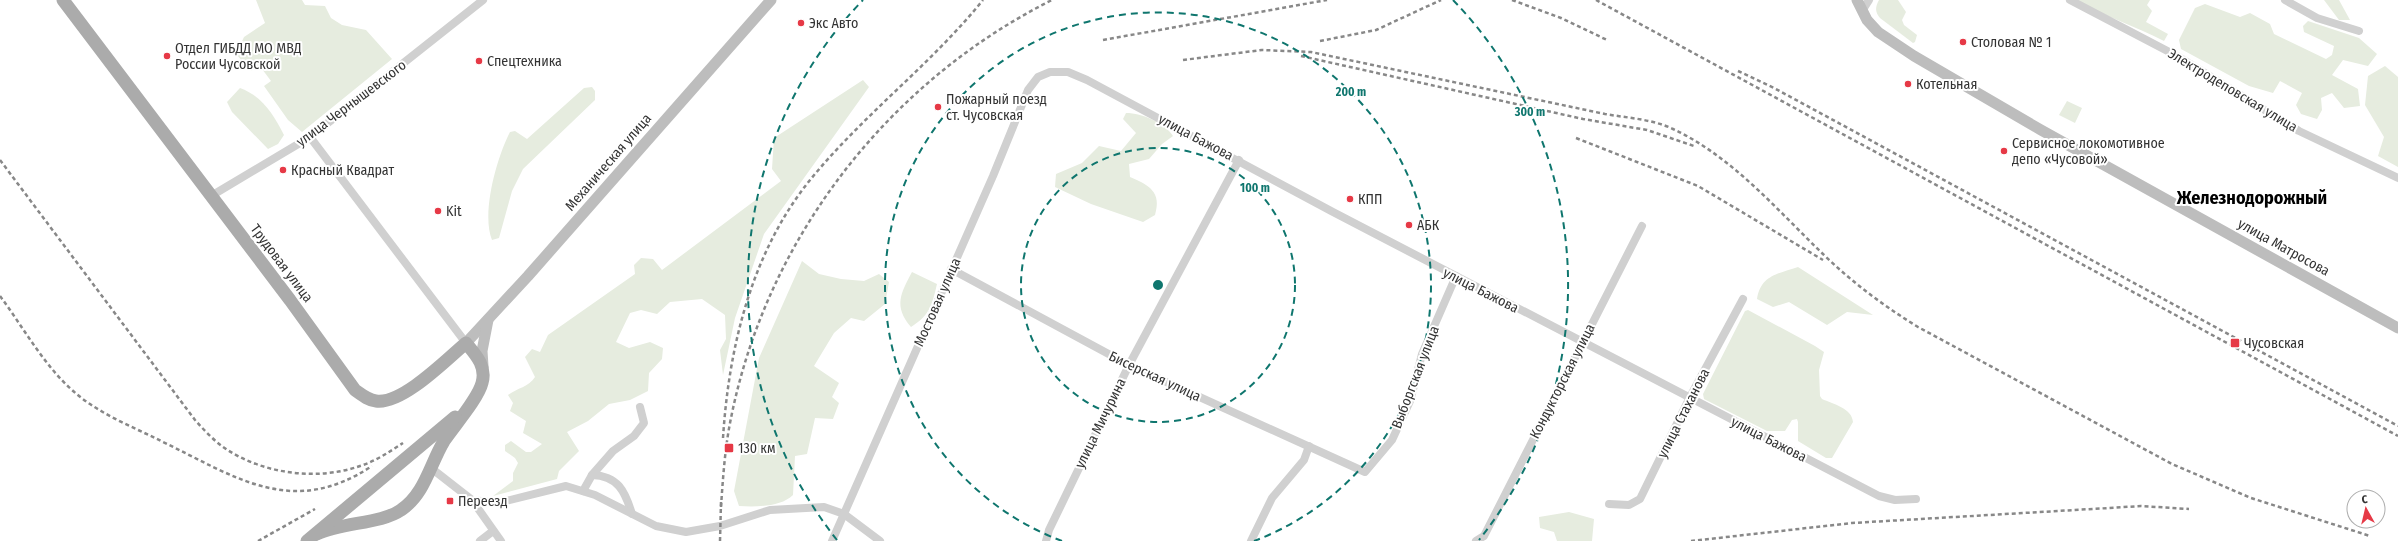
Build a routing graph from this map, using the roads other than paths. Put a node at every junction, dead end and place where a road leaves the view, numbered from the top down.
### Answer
1 (63, 0) edge
2 (483, 0) edge
3 (771, 0) edge
4 (1857, 0) edge
5 (1869, 0) edge
6 (2070, 0) edge
7 (2285, 0) edge
8 (1862, 11) junction
9 (2359, 31) dead end
10 (1050, 72) joint
11 (310, 137) junction
12 (1239, 160) junction
13 (2398, 178) edge
14 (211, 196) junction
15 (1642, 226) dead end
16 (951, 269) junction
17 (1456, 276) junction
18 (1743, 299) dead end
19 (489, 318) junction
20 (2398, 328) edge
21 (1582, 342) junction
22 (466, 343) junction
23 (1128, 364) junction
24 (483, 371) junction
25 (473, 398) junction
26 (1690, 399) junction
27 (640, 407) dead end
28 (1309, 446) junction
29 (431, 468) junction
30 (1365, 472) joint
31 (592, 475) junction
32 (583, 491) junction
33 (1916, 499) dead end
34 (472, 500) junction
35 (1609, 504) dead end
36 (632, 514) junction
37 (844, 514) junction
38 (493, 531) junction
39 (312, 537) edge
40 (480, 541) edge
41 (501, 541) edge
42 (832, 541) edge
43 (880, 541) edge
44 (1046, 541) edge
45 (1251, 541) edge
46 (1476, 541) edge

1 - 14 main road, Трудовая улица
2 - 11 street, улица Чернышевского
3 - 19 street, Механическая улица
4 - 8 street, улица Матросова
5 - 8 street
6 - 13 street, Электродеповская улица
7 - 9 street
8 - 20 street, улица Матросова
10 - 12 street, улица Бажова
10 - 16 street, Мостовая улица
11 - 14 street, улица Чернышевского
11 - 22 street
12 - 17 street, улица Бажова
12 - 23 street, улица Мичурина
14 - 22 main road, Трудовая улица
15 - 21 street, Кондукторская улица
16 - 23 street, Бисерская улица
16 - 37 street, Мостовая улица
17 - 21 street, улица Бажова
17 - 30 street, Выборгская улица
18 - 26 street, улица Стаханова
19 - 22 street, Механическая улица
19 - 24 street
21 - 26 street, улица Бажова
21 - 46 street, Кондукторская улица
22 - 24 main road
23 - 28 street, Бисерская улица
23 - 44 street, улица Мичурина
24 - 25 main road
25 - 29 main road
25 - 39 main road
26 - 33 street, улица Бажова
26 - 35 street, улица Стаханова
27 - 31 street
28 - 30 street, Бисерская улица
28 - 45 street
29 - 34 street
29 - 39 main road
31 - 32 street
31 - 36 street
32 - 34 street
32 - 36 street
34 - 38 street
36 - 37 street
37 - 42 street, Мостовая улица
37 - 43 street
38 - 40 street
38 - 41 street

